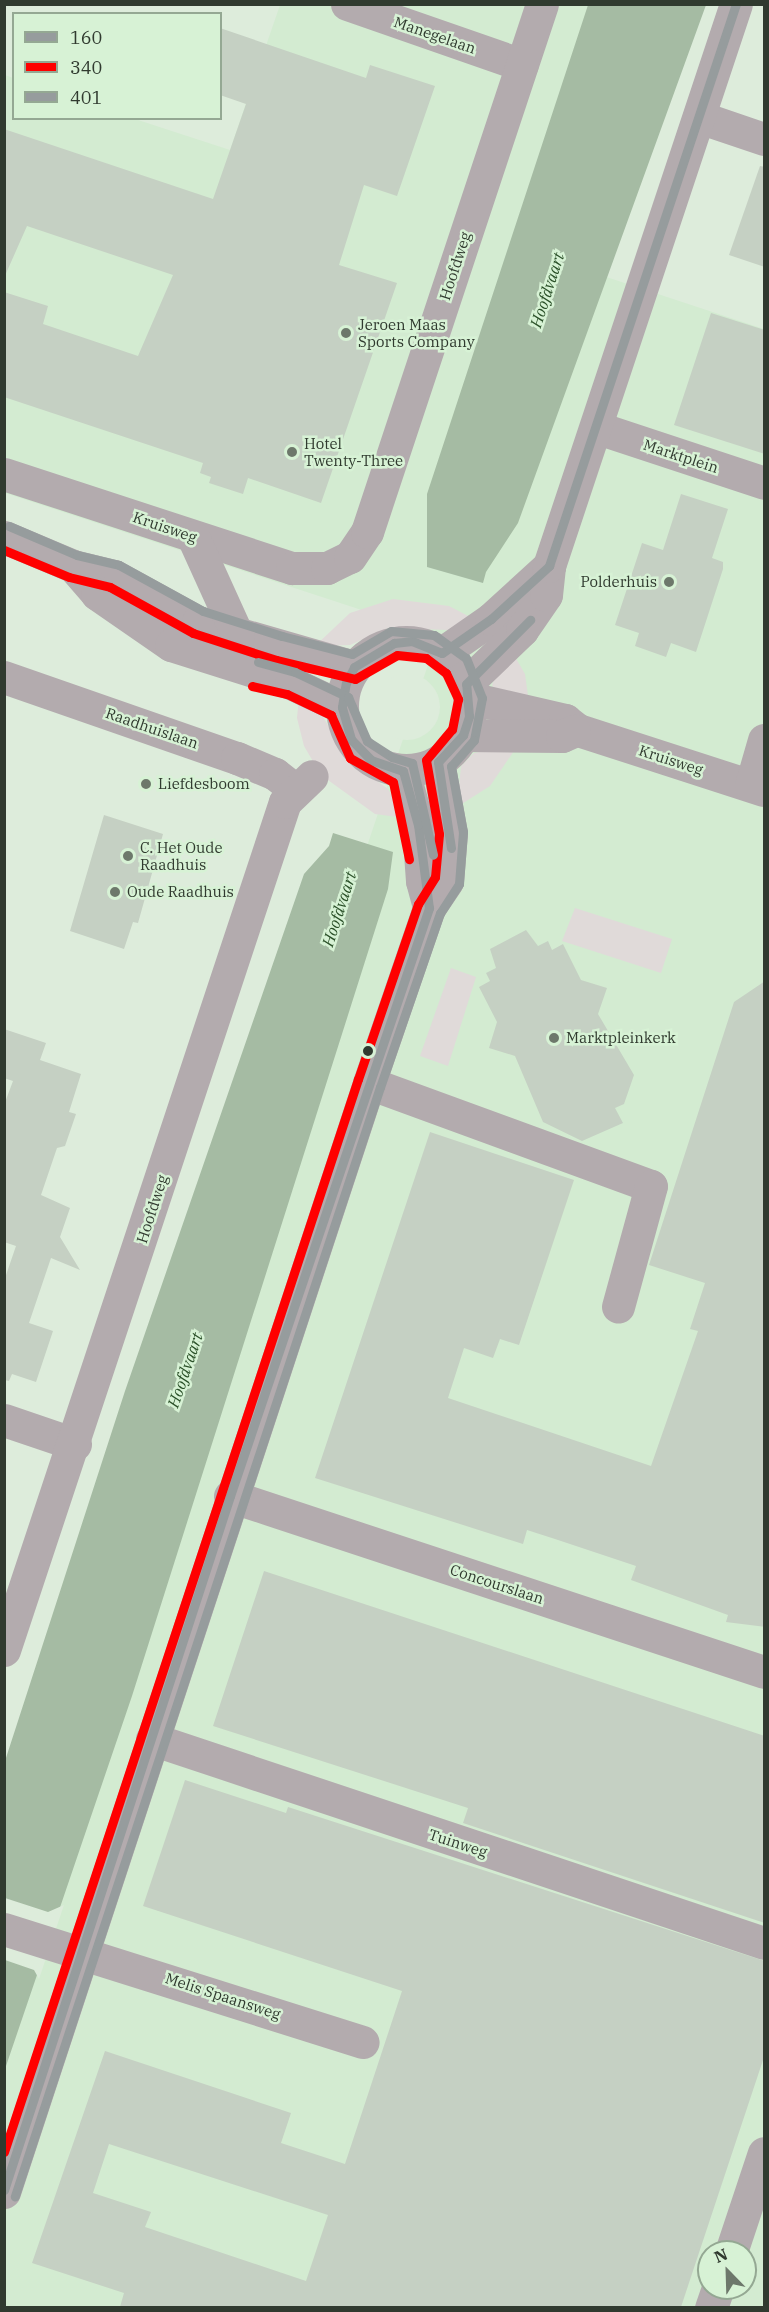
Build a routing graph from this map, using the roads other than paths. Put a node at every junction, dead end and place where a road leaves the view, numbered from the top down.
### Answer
1 (347, 4) edge
2 (543, 4) edge
3 (736, 4) edge
4 (522, 65) junction
5 (699, 117) junction
6 (765, 139) edge
7 (598, 428) junction
8 (4, 474) edge
9 (765, 483) edge
10 (4, 537) edge
11 (193, 537) junction
12 (339, 563) joint
13 (73, 566) junction
14 (549, 566) junction
15 (238, 636) junction
16 (442, 653) junction
17 (354, 667) junction
18 (4, 677) edge
19 (468, 691) junction
20 (342, 707) junction
21 (578, 729) junction
22 (463, 735) junction
23 (765, 740) edge
24 (438, 762) junction
25 (403, 771) junction
26 (303, 782) joint
27 (758, 788) edge
28 (429, 908) junction
29 (369, 1083) junction
30 (618, 1307) dead end
31 (4, 1420) edge
32 (75, 1444) junction
33 (230, 1496) junction
34 (4, 1650) edge
35 (765, 1672) edge
36 (152, 1739) junction
37 (4, 1929) edge
38 (765, 1943) edge
39 (70, 1949) junction
40 (363, 2042) dead end
41 (765, 2153) edge
42 (4, 2192) edge
43 (734, 2240) edge

1 - 4 street, Manegelaan
2 - 4 street, Hoofdweg
3 - 5 street
4 - 12 street, Hoofdweg
5 - 6 street
5 - 7 street
7 - 9 street, Marktplein
7 - 14 street
8 - 11 street, Kruisweg
10 - 13 street
11 - 12 street, Kruisweg
11 - 15 street
13 - 15 street
13 - 20 street
14 - 16 street
14 - 19 street
15 - 17 street
16 - 17 street
16 - 19 street
17 - 20 street
18 - 26 street, Raadhuislaan
19 - 21 street, Kruisweg
19 - 22 street
20 - 25 street
21 - 22 street
21 - 27 street, Kruisweg
22 - 24 street
23 - 27 street
24 - 25 street
24 - 28 street
25 - 28 street
26 - 32 street, Hoofdweg
28 - 29 street
29 - 30 street
29 - 33 street
31 - 32 street
32 - 34 street, Hoofdweg
33 - 35 street, Concourslaan
33 - 36 street
36 - 38 street, Tuinweg
36 - 39 street
37 - 39 street, Melis Spaansweg
39 - 40 street, Melis Spaansweg
39 - 42 street
41 - 43 street

